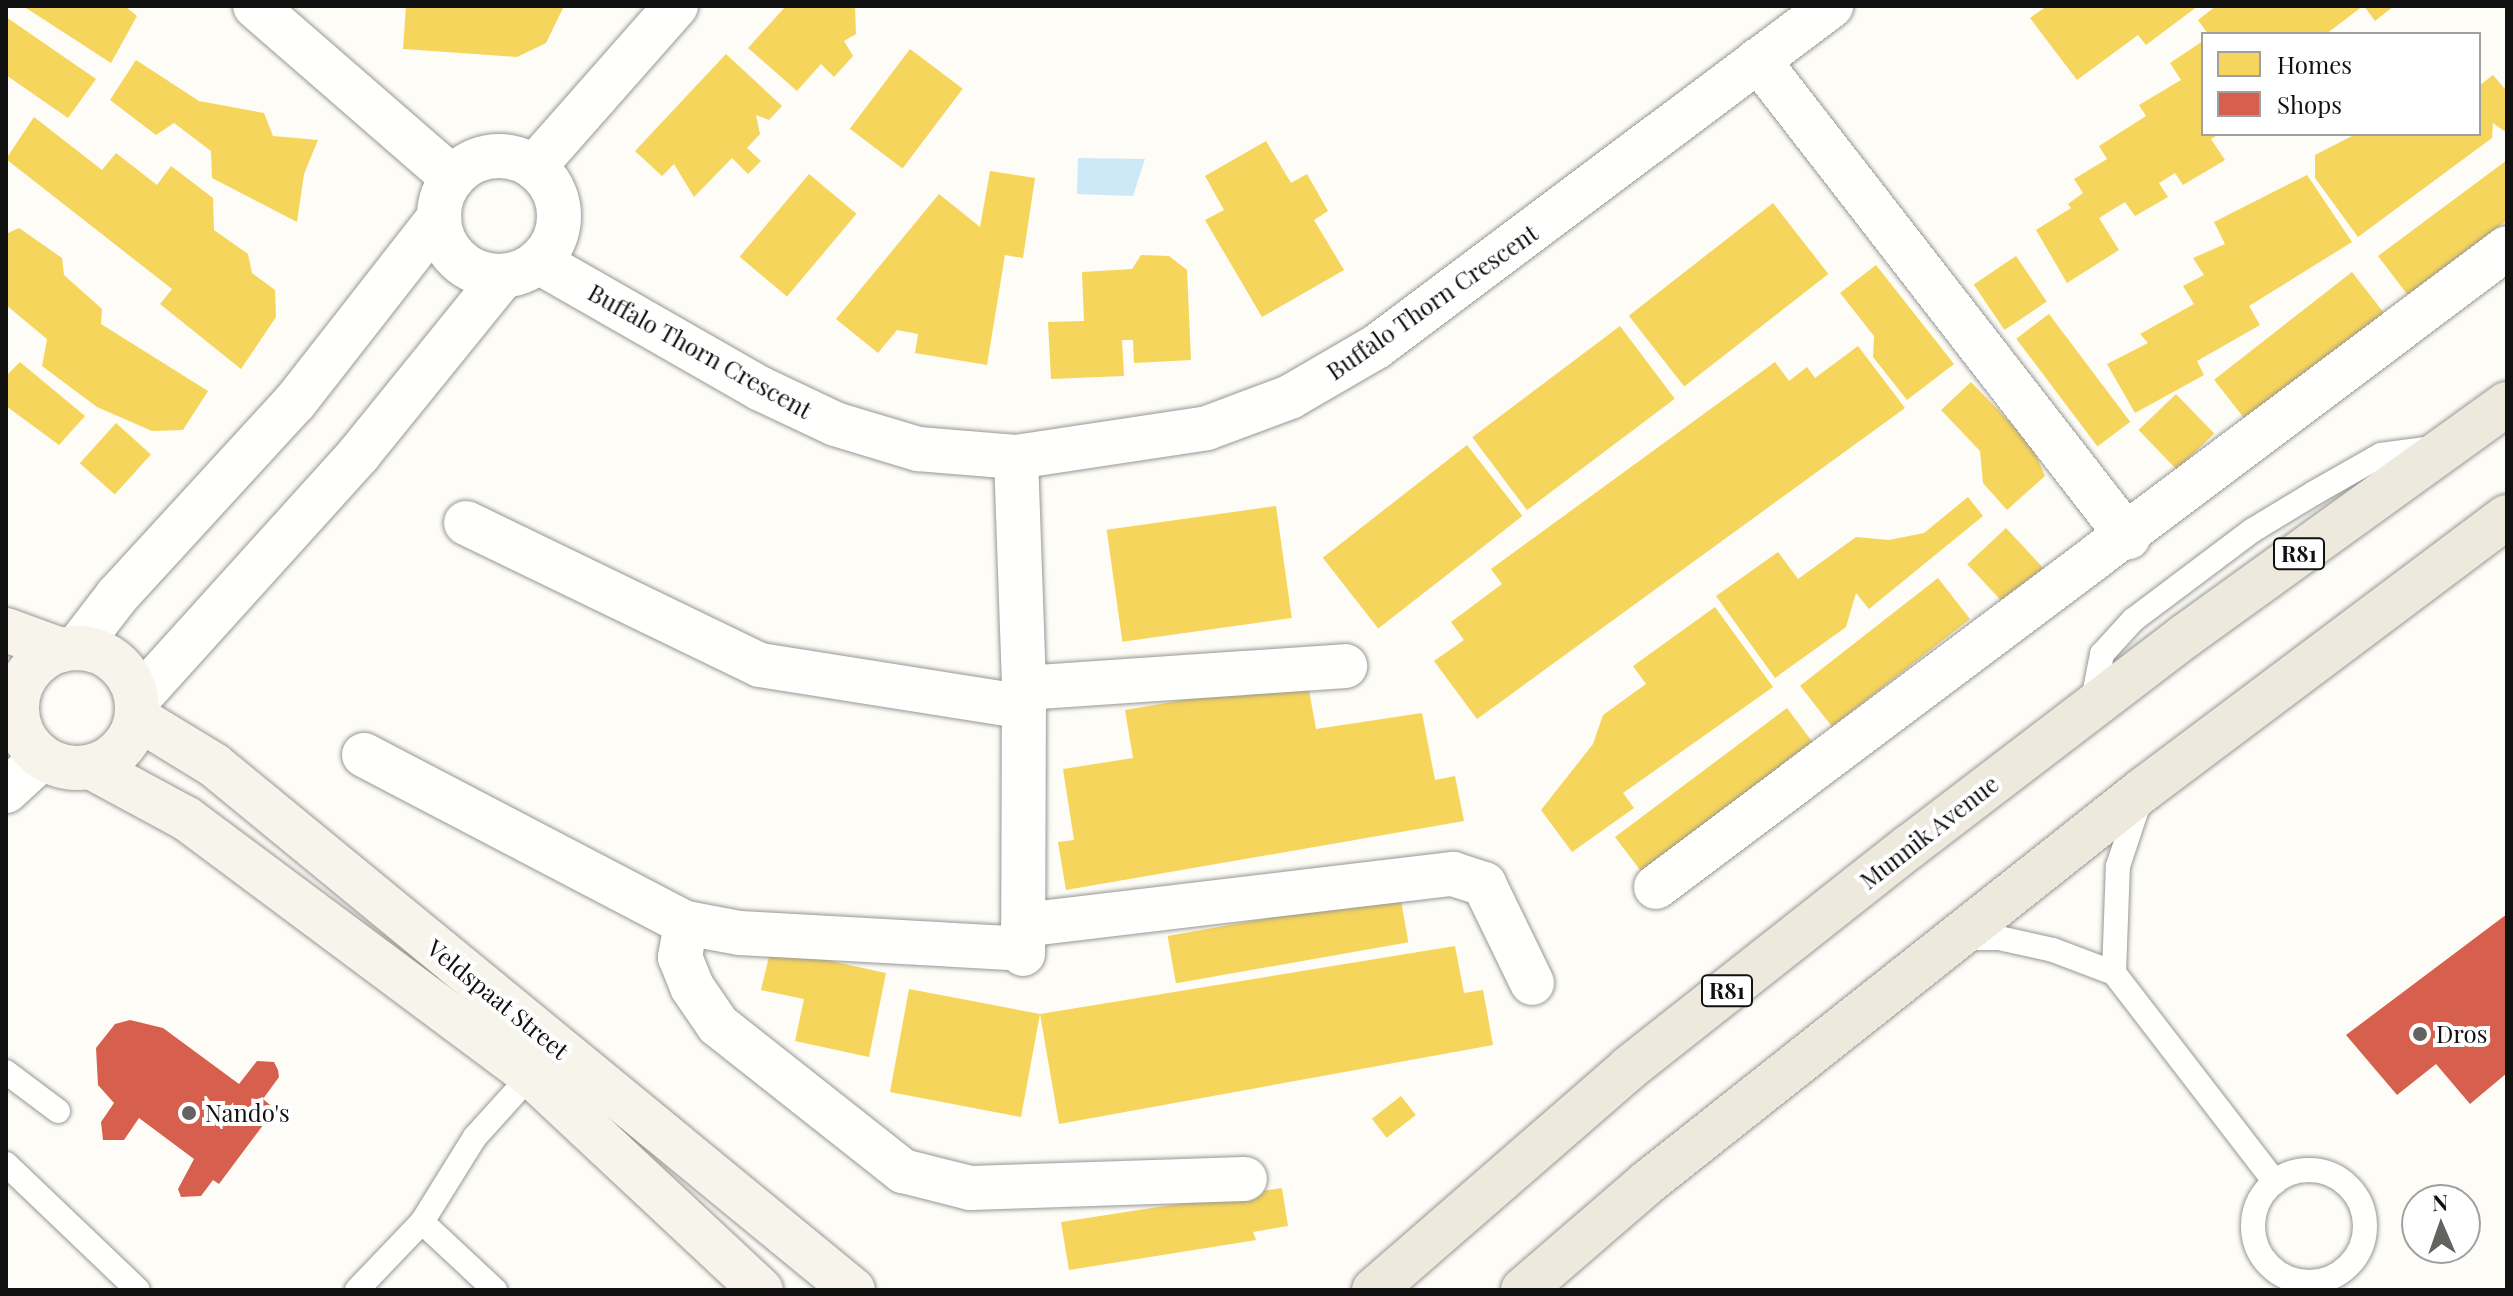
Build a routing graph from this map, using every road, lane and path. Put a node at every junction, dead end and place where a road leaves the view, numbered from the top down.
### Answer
1 (255, 6) edge
2 (676, 6) edge
3 (1831, 6) edge
4 (1758, 60) junction
5 (534, 167) junction
6 (453, 178) junction
7 (439, 218) junction
8 (2507, 248) edge
9 (521, 269) junction
10 (2507, 404) edge
11 (1016, 457) junction
12 (2507, 517) edge
13 (466, 523) dead end
14 (2128, 537) junction
15 (6, 630) edge
16 (69, 649) junction
17 (1345, 666) dead end
18 (1024, 698) junction
19 (12, 703) edge
20 (137, 709) junction
21 (364, 755) dead end
22 (42, 758) junction
23 (91, 767) junction
24 (2143, 790) junction
25 (6, 791) edge
26 (1656, 887) dead end
27 (686, 923) junction
28 (1956, 938) junction
29 (1023, 948) junction
30 (2114, 973) junction
31 (1532, 983) dead end
32 (6, 1072) edge
33 (531, 1075) junction
34 (58, 1111) dead end
35 (6, 1164) edge
36 (1245, 1179) dead end
37 (2275, 1182) junction
38 (422, 1222) junction
39 (138, 1290) edge
40 (357, 1290) edge
41 (495, 1290) edge
42 (761, 1290) edge
43 (853, 1290) edge
44 (1374, 1290) edge
45 (1523, 1290) edge

1 - 6 street
2 - 5 street
3 - 4 street, Buffalo Thorn Crescent
4 - 11 street, Buffalo Thorn Crescent
4 - 14 street
5 - 6 street
5 - 9 street
6 - 7 street
7 - 9 street
7 - 16 street
8 - 14 street
9 - 11 street, Buffalo Thorn Crescent
9 - 20 street
10 - 44 main road, Munnik Avenue / R81
11 - 18 street
12 - 24 main road
13 - 18 street
14 - 26 street
15 - 16 street
16 - 19 street
16 - 20 street
17 - 18 street
18 - 29 street
19 - 22 street
20 - 23 street
20 - 43 street, Veldspaat Street
21 - 27 street
22 - 23 street
22 - 25 street
23 - 33 street, Veldspaat Street
24 - 28 main road
24 - 30 lane
27 - 29 street
27 - 36 street
28 - 30 lane
28 - 45 main road
29 - 31 street
30 - 37 lane
32 - 34 lane
33 - 38 lane
33 - 42 street, Veldspaat Street
35 - 39 lane
37 - 37 lane
38 - 40 lane
38 - 41 lane

